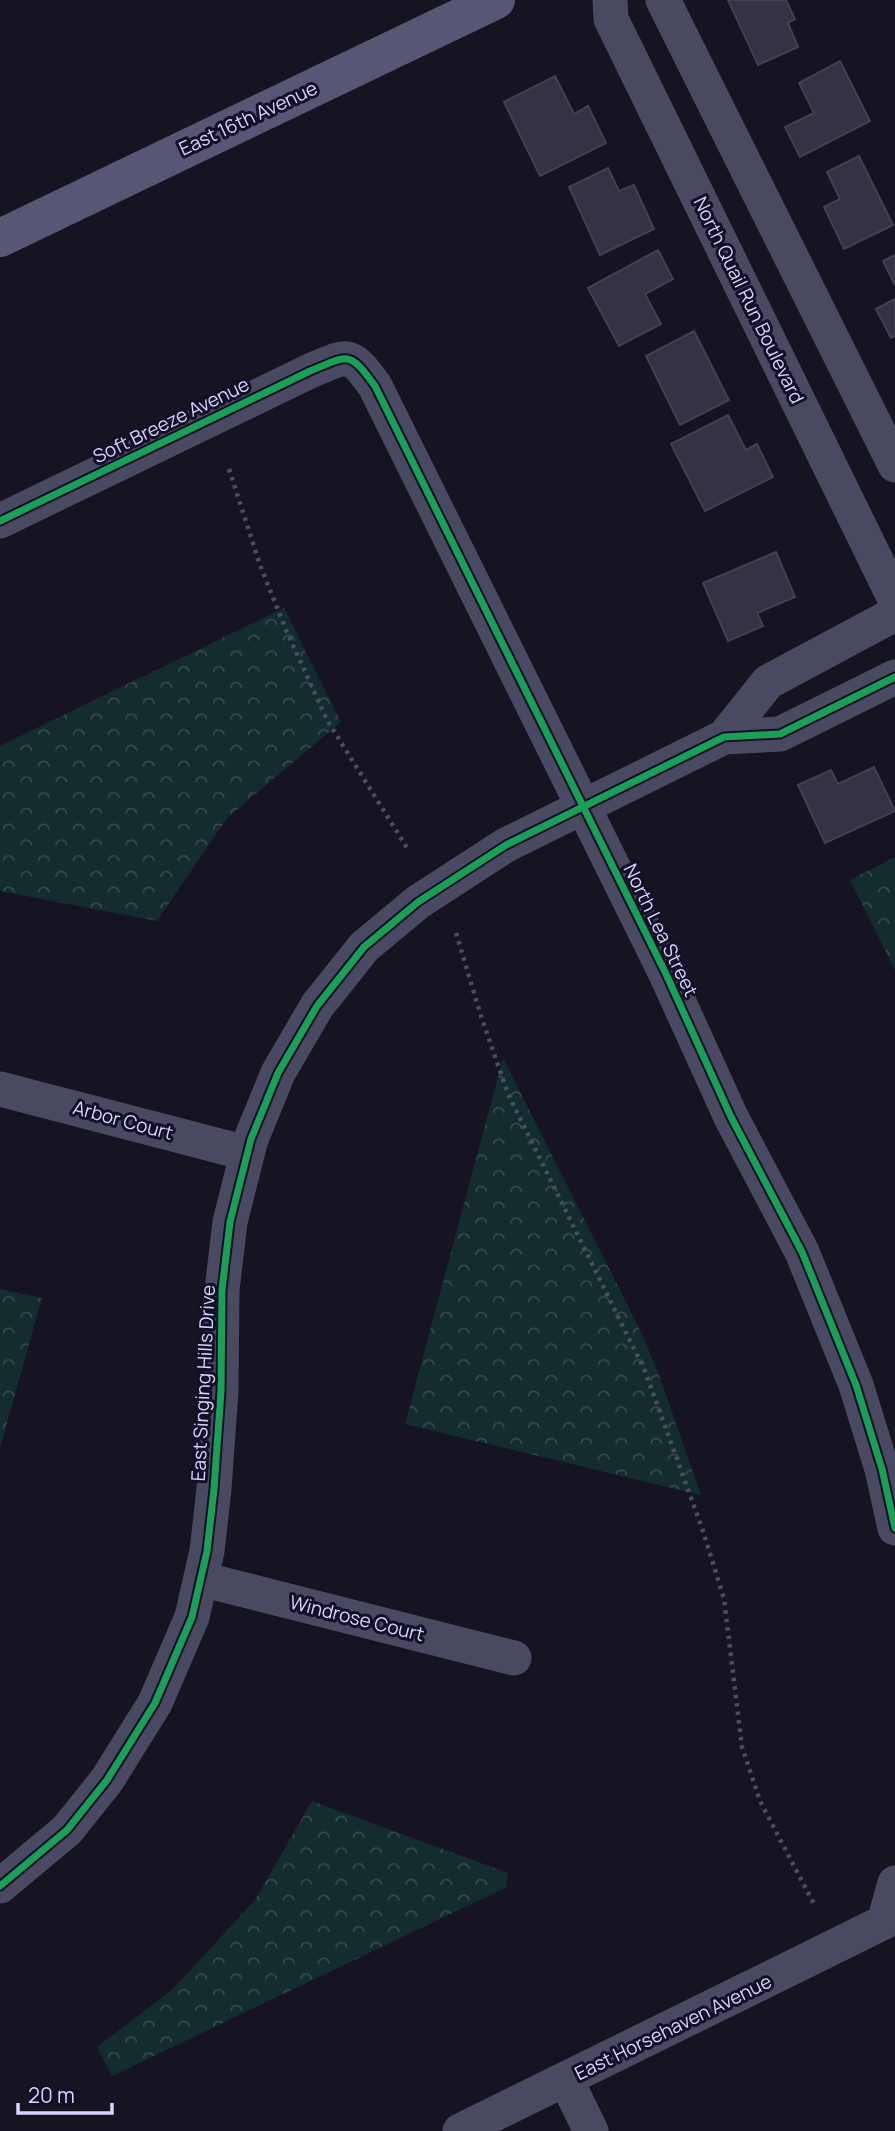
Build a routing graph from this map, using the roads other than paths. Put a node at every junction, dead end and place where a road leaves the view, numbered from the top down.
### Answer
1 (496, 0) edge
2 (610, 0) edge
3 (663, 0) edge
4 (0, 237) edge
5 (357, 362) joint
6 (895, 466) edge
7 (0, 521) edge
8 (895, 599) edge
9 (895, 614) edge
10 (895, 677) edge
11 (724, 737) junction
12 (583, 805) junction
13 (0, 1089) edge
14 (246, 1153) junction
15 (895, 1528) edge
16 (201, 1579) junction
17 (514, 1658) dead end
18 (895, 1883) edge
19 (0, 1886) edge
20 (566, 2080) junction
21 (460, 2131) edge
22 (591, 2131) edge

1 - 4 street, East 16th Avenue
2 - 8 street, North Quail Run Boulevard
3 - 6 street
5 - 7 street, Soft Breeze Avenue
5 - 12 street, North Lea Street
9 - 11 street, East Singing Hills Drive
10 - 11 street, East Singing Hills Drive
11 - 12 street, East Singing Hills Drive
12 - 14 street, East Singing Hills Drive
12 - 15 street, North Lea Street
13 - 14 street, Arbor Court
14 - 16 street, East Singing Hills Drive
16 - 17 street, Windrose Court
16 - 19 street, East Singing Hills Drive
18 - 20 street, East Horsehaven Avenue
20 - 21 street, East Horsehaven Avenue
20 - 22 street

